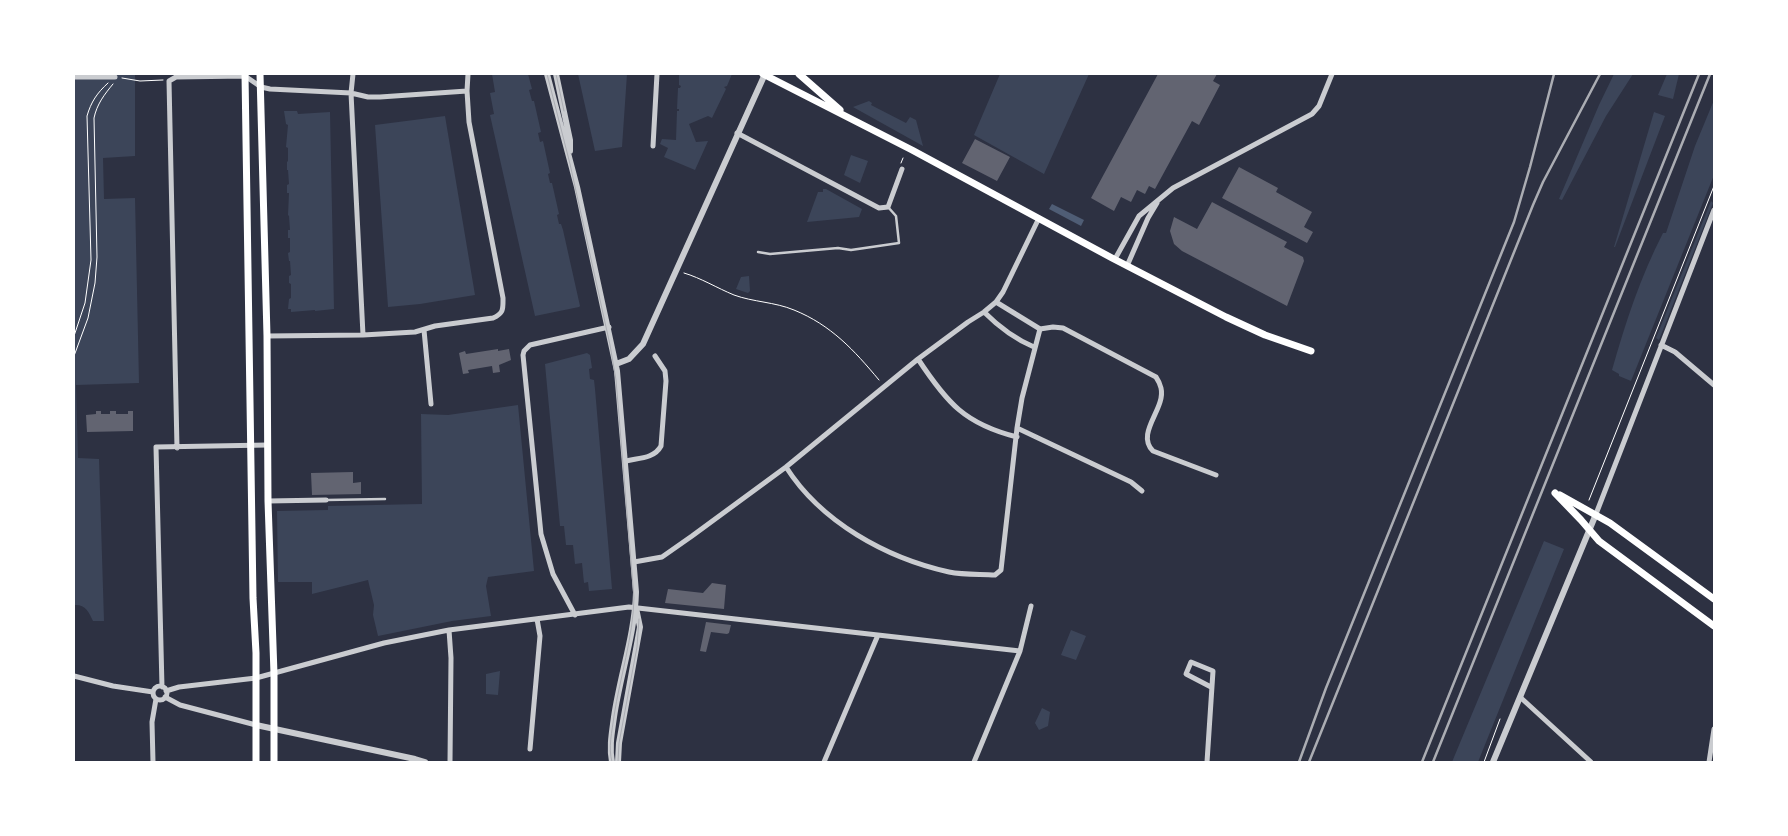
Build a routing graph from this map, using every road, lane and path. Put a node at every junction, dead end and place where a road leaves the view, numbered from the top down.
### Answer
1 (260, 74) edge
2 (353, 74) edge
3 (468, 74) edge
4 (547, 74) edge
5 (556, 74) edge
6 (657, 74) edge
7 (764, 74) edge
8 (799, 74) edge
9 (1332, 74) edge
10 (245, 75) edge
11 (118, 76) edge
12 (74, 77) edge
13 (169, 81) junction
14 (260, 87) junction
15 (467, 91) junction
16 (352, 93) junction
17 (846, 116) junction
18 (737, 133) junction
19 (653, 146) dead end
20 (571, 162) junction
21 (902, 169) dead end
22 (1714, 186) edge
23 (1158, 200) junction
24 (888, 207) junction
25 (1714, 210) edge
26 (1040, 218) junction
27 (758, 252) dead end
28 (1115, 259) junction
29 (1127, 266) junction
30 (676, 271) junction
31 (996, 302) junction
32 (984, 312) junction
33 (609, 328) junction
34 (1040, 329) junction
35 (424, 330) junction
36 (363, 335) junction
37 (74, 336) edge
38 (267, 336) junction
39 (1661, 344) junction
40 (1034, 347) junction
41 (1311, 351) dead end
42 (74, 356) edge
43 (655, 356) dead end
44 (918, 360) junction
45 (616, 364) junction
46 (1714, 385) edge
47 (884, 387) junction
48 (431, 404) dead end
49 (1017, 428) junction
50 (1017, 436) junction
51 (268, 445) junction
52 (250, 446) junction
53 (177, 448) junction
54 (626, 460) junction
55 (786, 467) junction
56 (1216, 475) dead end
57 (1142, 491) dead end
58 (385, 499) dead end
59 (326, 500) joint
60 (1589, 500) dead end
61 (268, 501) junction
62 (1596, 514) junction
63 (1590, 530) junction
64 (634, 562) junction
65 (1714, 599) edge
66 (1031, 606) dead end
67 (636, 608) junction
68 (575, 615) junction
69 (537, 619) junction
70 (1714, 626) edge
71 (449, 630) junction
72 (878, 635) junction
73 (1020, 651) junction
74 (274, 674) junction
75 (74, 676) edge
76 (256, 678) junction
77 (1211, 687) junction
78 (164, 689) junction
79 (153, 692) junction
80 (165, 697) junction
81 (1520, 697) junction
82 (156, 699) junction
83 (1500, 719) dead end
84 (256, 725) junction
85 (1714, 729) edge
86 (274, 730) junction
87 (530, 750) dead end
88 (611, 759) edge
89 (153, 762) edge
90 (256, 762) edge
91 (274, 762) edge
92 (425, 762) edge
93 (450, 762) edge
94 (607, 762) edge
95 (618, 762) edge
96 (824, 762) edge
97 (974, 762) edge
98 (1207, 762) edge
99 (1484, 762) edge
100 (1492, 762) edge
101 (1591, 762) edge
102 (1709, 762) edge

1 - 14 main road
2 - 16 street
3 - 15 street
4 - 20 street
5 - 20 street
6 - 19 street
7 - 17 main road
7 - 18 street
8 - 17 main road
9 - 23 street
10 - 13 street
10 - 14 street
10 - 52 main road
11 - 12 street
11 - 13 path
11 - 37 path
11 - 42 path
13 - 53 street
14 - 16 street
14 - 38 main road
15 - 16 street
15 - 35 street
16 - 36 street
17 - 26 main road
18 - 24 street
18 - 30 street
20 - 33 street
21 - 24 street
22 - 60 path
23 - 28 street
23 - 29 street
24 - 27 lane
25 - 39 street
26 - 28 main road
26 - 31 street
28 - 29 main road
29 - 41 main road
30 - 45 street
30 - 47 path
31 - 32 street
31 - 34 street
32 - 40 street
32 - 44 street
33 - 45 street
33 - 68 street
34 - 40 street
34 - 56 street
35 - 36 street
35 - 48 street
36 - 38 street
38 - 51 main road
39 - 46 street
39 - 62 street
40 - 49 street
43 - 54 street
44 - 47 street
44 - 50 street
45 - 54 street
47 - 55 street
49 - 50 street
49 - 57 street
50 - 55 street
51 - 52 street
51 - 61 main road
52 - 53 street
52 - 76 main road
53 - 78 street
54 - 64 street
55 - 64 street
58 - 59 lane
59 - 61 street
61 - 74 main road
62 - 63 street
62 - 63 main road
62 - 65 main road
63 - 70 main road
63 - 81 street
64 - 67 street
66 - 73 street
67 - 68 street
67 - 72 street
67 - 88 street
67 - 95 street
68 - 69 street
69 - 71 street
69 - 87 street
71 - 74 street
71 - 93 street
72 - 73 street
72 - 96 street
73 - 97 street
74 - 76 street
74 - 86 main road
75 - 79 street
76 - 78 street
76 - 84 main road
77 - 77 street
77 - 98 street
78 - 79 street
78 - 80 street
79 - 82 street
80 - 82 street
80 - 84 street
81 - 100 street
81 - 101 street
82 - 89 street
83 - 99 path
84 - 86 street
84 - 90 main road
85 - 102 street
86 - 91 main road
86 - 92 street
88 - 94 street

